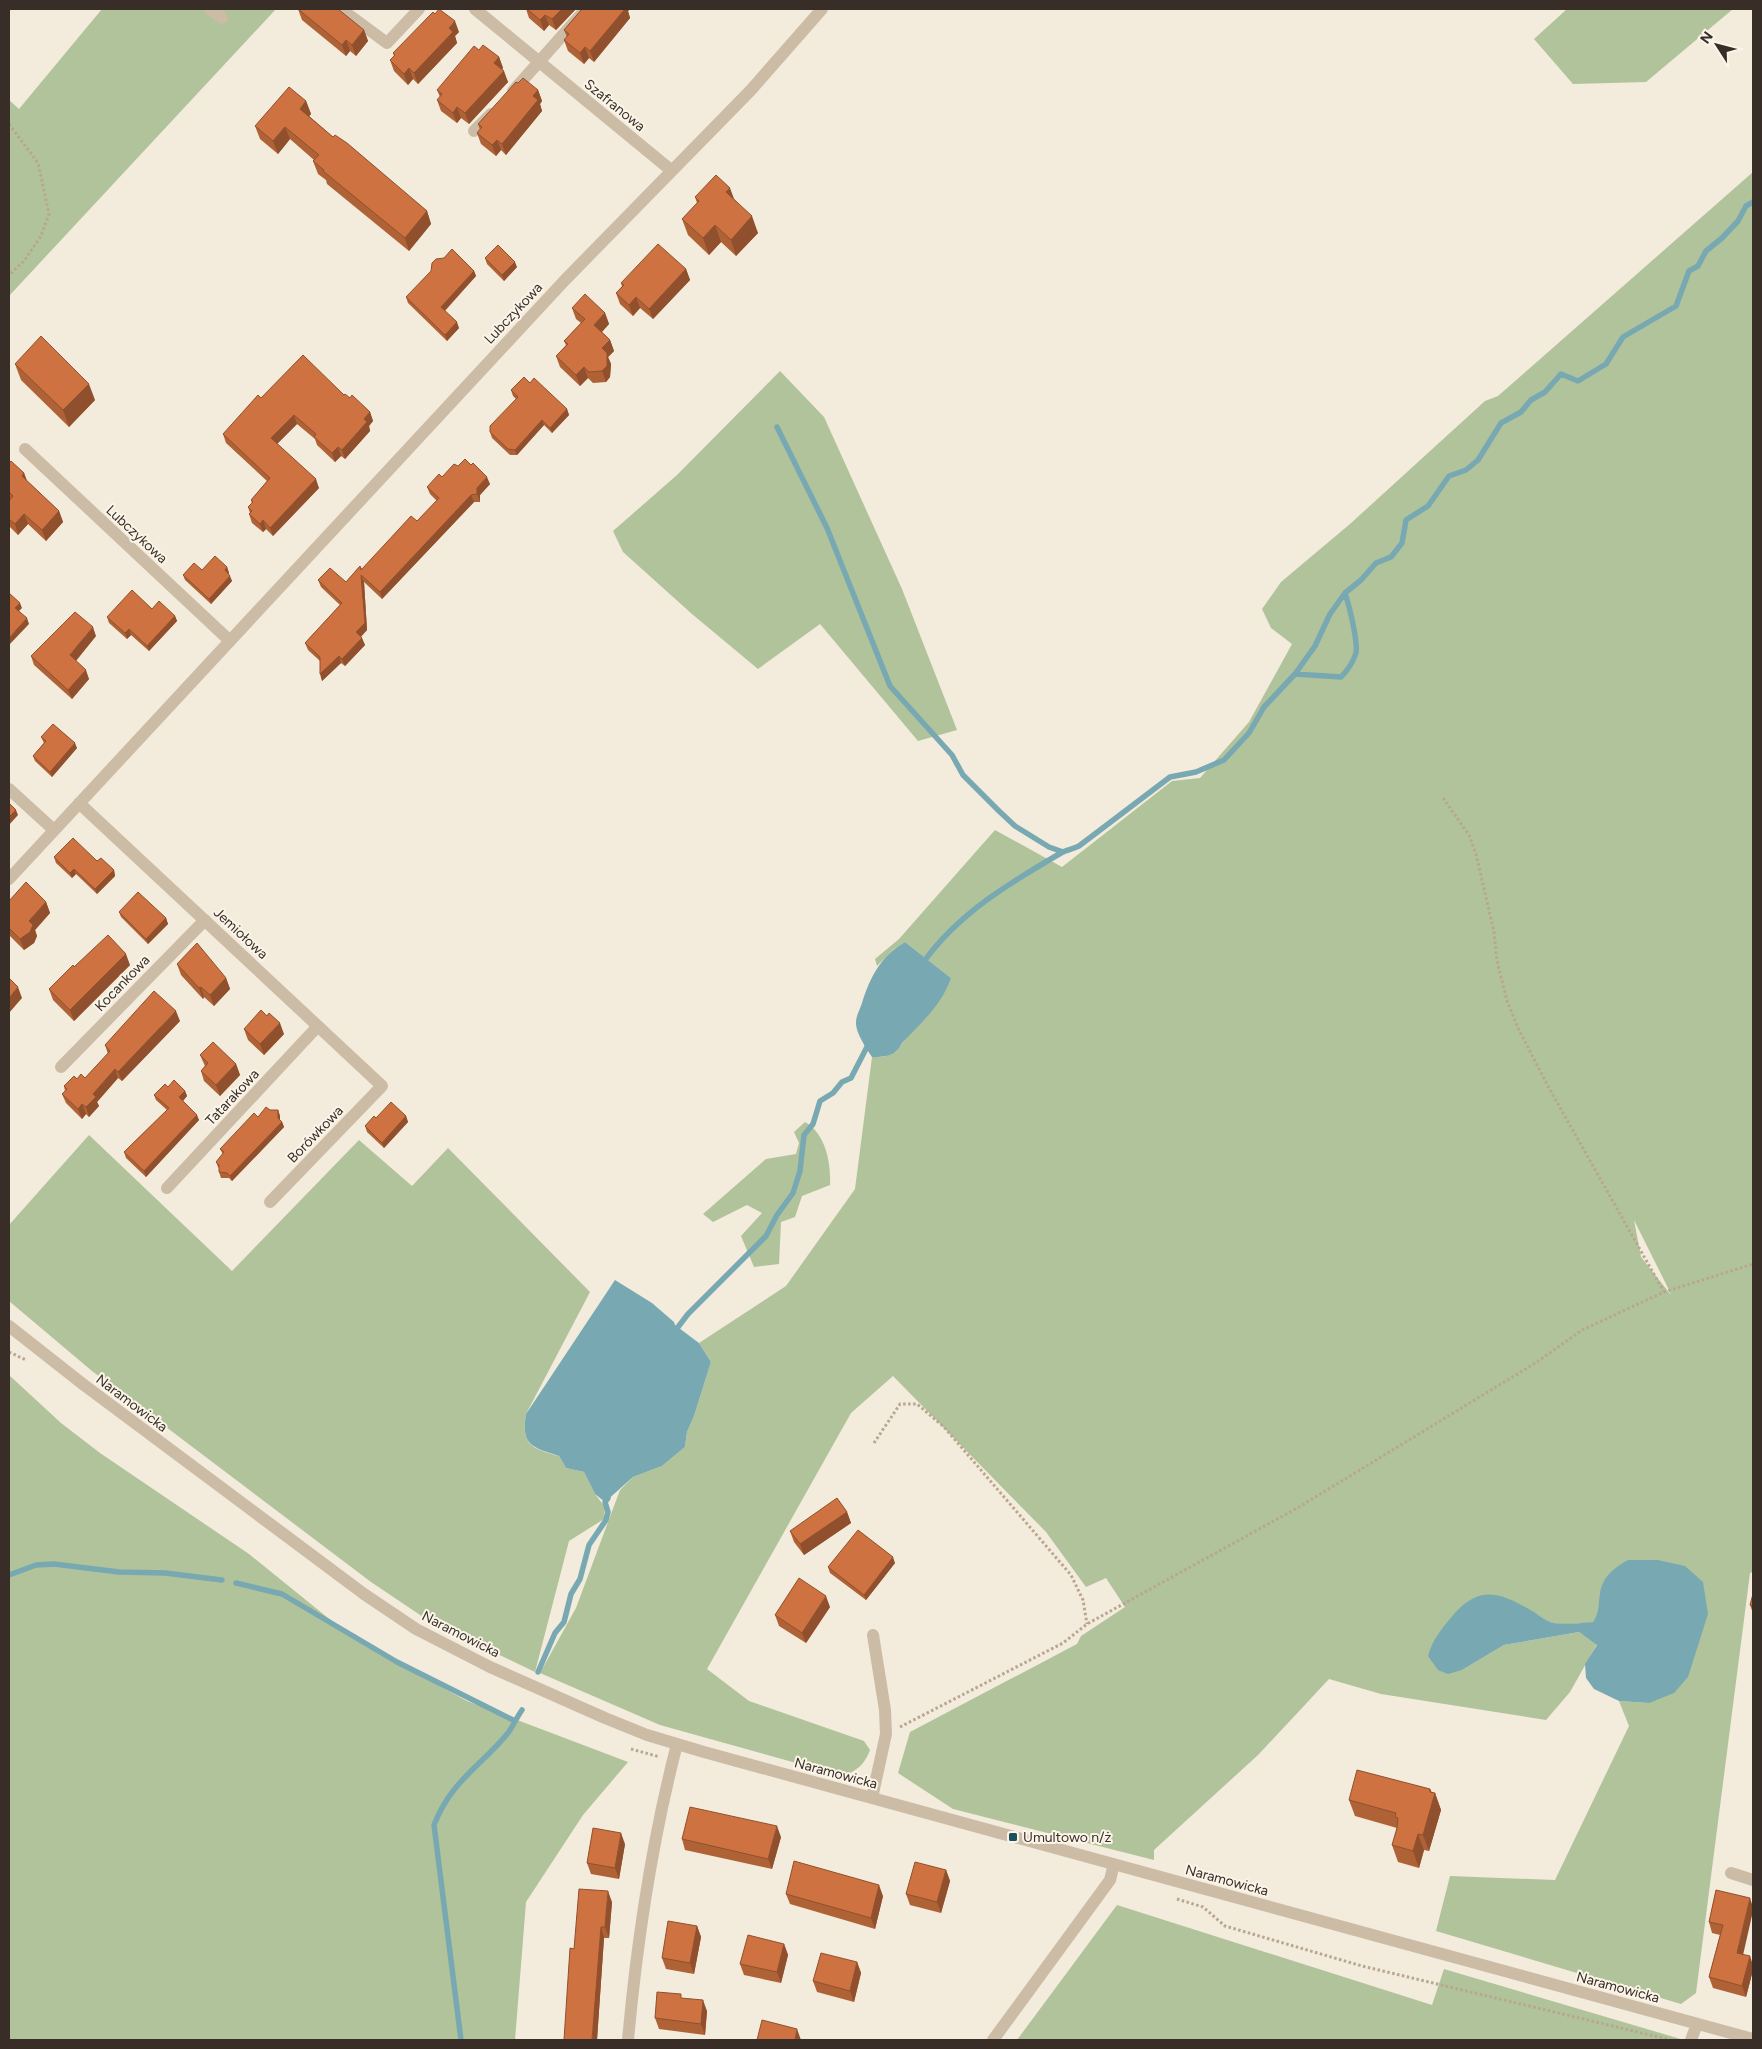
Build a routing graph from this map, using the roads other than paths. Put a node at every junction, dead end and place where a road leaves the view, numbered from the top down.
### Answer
1 (210, 9) edge
2 (420, 9) edge
3 (475, 9) edge
4 (586, 9) edge
5 (822, 9) edge
6 (345, 12) edge
7 (222, 18) dead end
8 (539, 62) junction
9 (474, 131) dead end
10 (672, 171) junction
11 (25, 449) dead end
12 (229, 640) junction
13 (9, 789) edge
14 (79, 803) junction
15 (54, 830) junction
16 (9, 879) edge
17 (204, 920) junction
18 (318, 1026) junction
19 (61, 1067) dead end
20 (382, 1086) joint
21 (168, 1188) dead end
22 (270, 1202) dead end
23 (9, 1326) edge
24 (872, 1635) dead end
25 (677, 1744) junction
26 (872, 1798) junction
27 (1114, 1864) junction
28 (1732, 1873) dead end
29 (1753, 1880) edge
30 (1697, 2024) junction
31 (1753, 2039) edge
32 (628, 2040) edge
33 (993, 2040) edge
34 (1691, 2040) edge

1 - 7 street
2 - 6 street
3 - 8 street, Szafranowa
4 - 8 street
5 - 10 street, Lubczykowa
8 - 9 street
8 - 10 street, Szafranowa
10 - 12 street, Lubczykowa
11 - 12 street, Lubczykowa
12 - 14 street, Lubczykowa
13 - 15 street
14 - 15 street, Lubczykowa
14 - 17 street, Jemiołowa
15 - 16 street, Lubczykowa
17 - 18 street, Jemiołowa
17 - 19 street, Kocankowa
18 - 20 street, Jemiołowa
18 - 21 street, Tatarakowa
20 - 22 street, Borówkowa
23 - 25 street, Naramowicka
24 - 26 street
25 - 26 street, Naramowicka
25 - 32 street
26 - 27 street, Naramowicka
27 - 30 street, Naramowicka
27 - 33 street
28 - 29 street
30 - 31 street, Naramowicka
30 - 34 street

